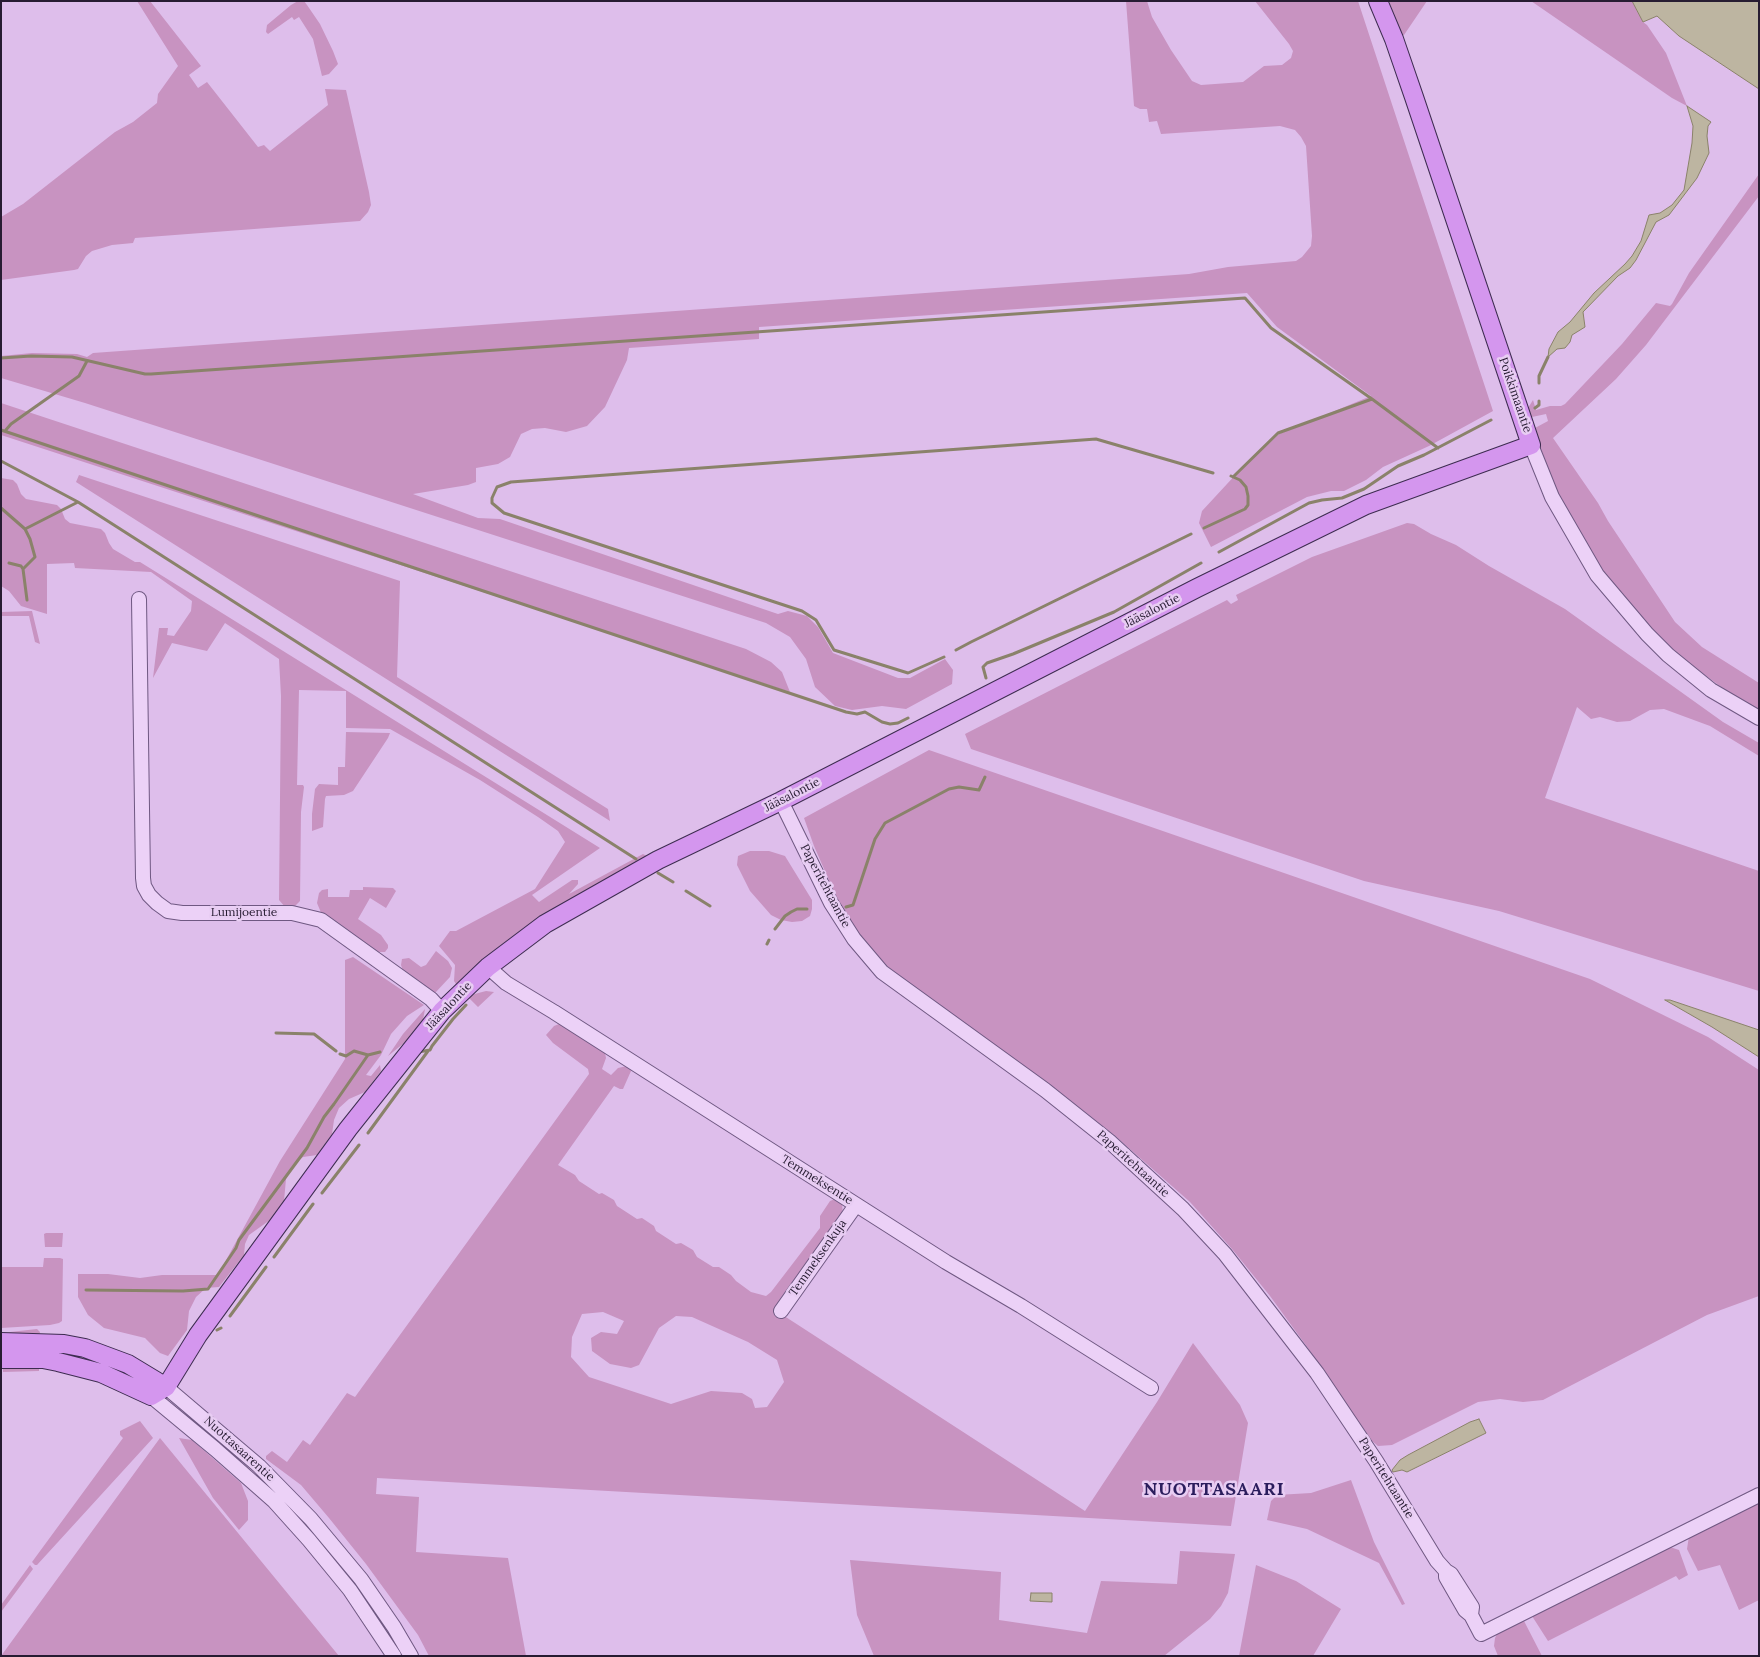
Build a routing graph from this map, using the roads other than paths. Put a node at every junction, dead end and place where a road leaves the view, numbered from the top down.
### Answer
1 (1378, 1) edge
2 (1532, 445) junction
3 (139, 599) dead end
4 (1759, 718) edge
5 (781, 801) junction
6 (488, 967) junction
7 (442, 1011) junction
8 (856, 1205) junction
9 (781, 1311) dead end
10 (1, 1342) edge
11 (1, 1359) edge
12 (158, 1388) junction
13 (1151, 1388) dead end
14 (1759, 1495) edge
15 (394, 1656) edge
16 (411, 1656) edge

1 - 2 main road, Poikkimaantie
2 - 4 street, Poikkimaantie
2 - 5 main road, Jääsalontie
3 - 7 street, Lumijoentie
5 - 6 main road, Jääsalontie
5 - 14 street, Paperitehtaantie
6 - 7 main road, Jääsalontie
6 - 8 street, Temmeksentie
7 - 12 main road, Jääsalontie
8 - 9 street, Temmeksenkuja
8 - 13 street, Temmeksentie
10 - 12 main road, Nuottasaarentie
11 - 12 main road, Nuottasaarentie
12 - 15 street, Nuottasaarentie
12 - 16 street, Nuottasaarentie

